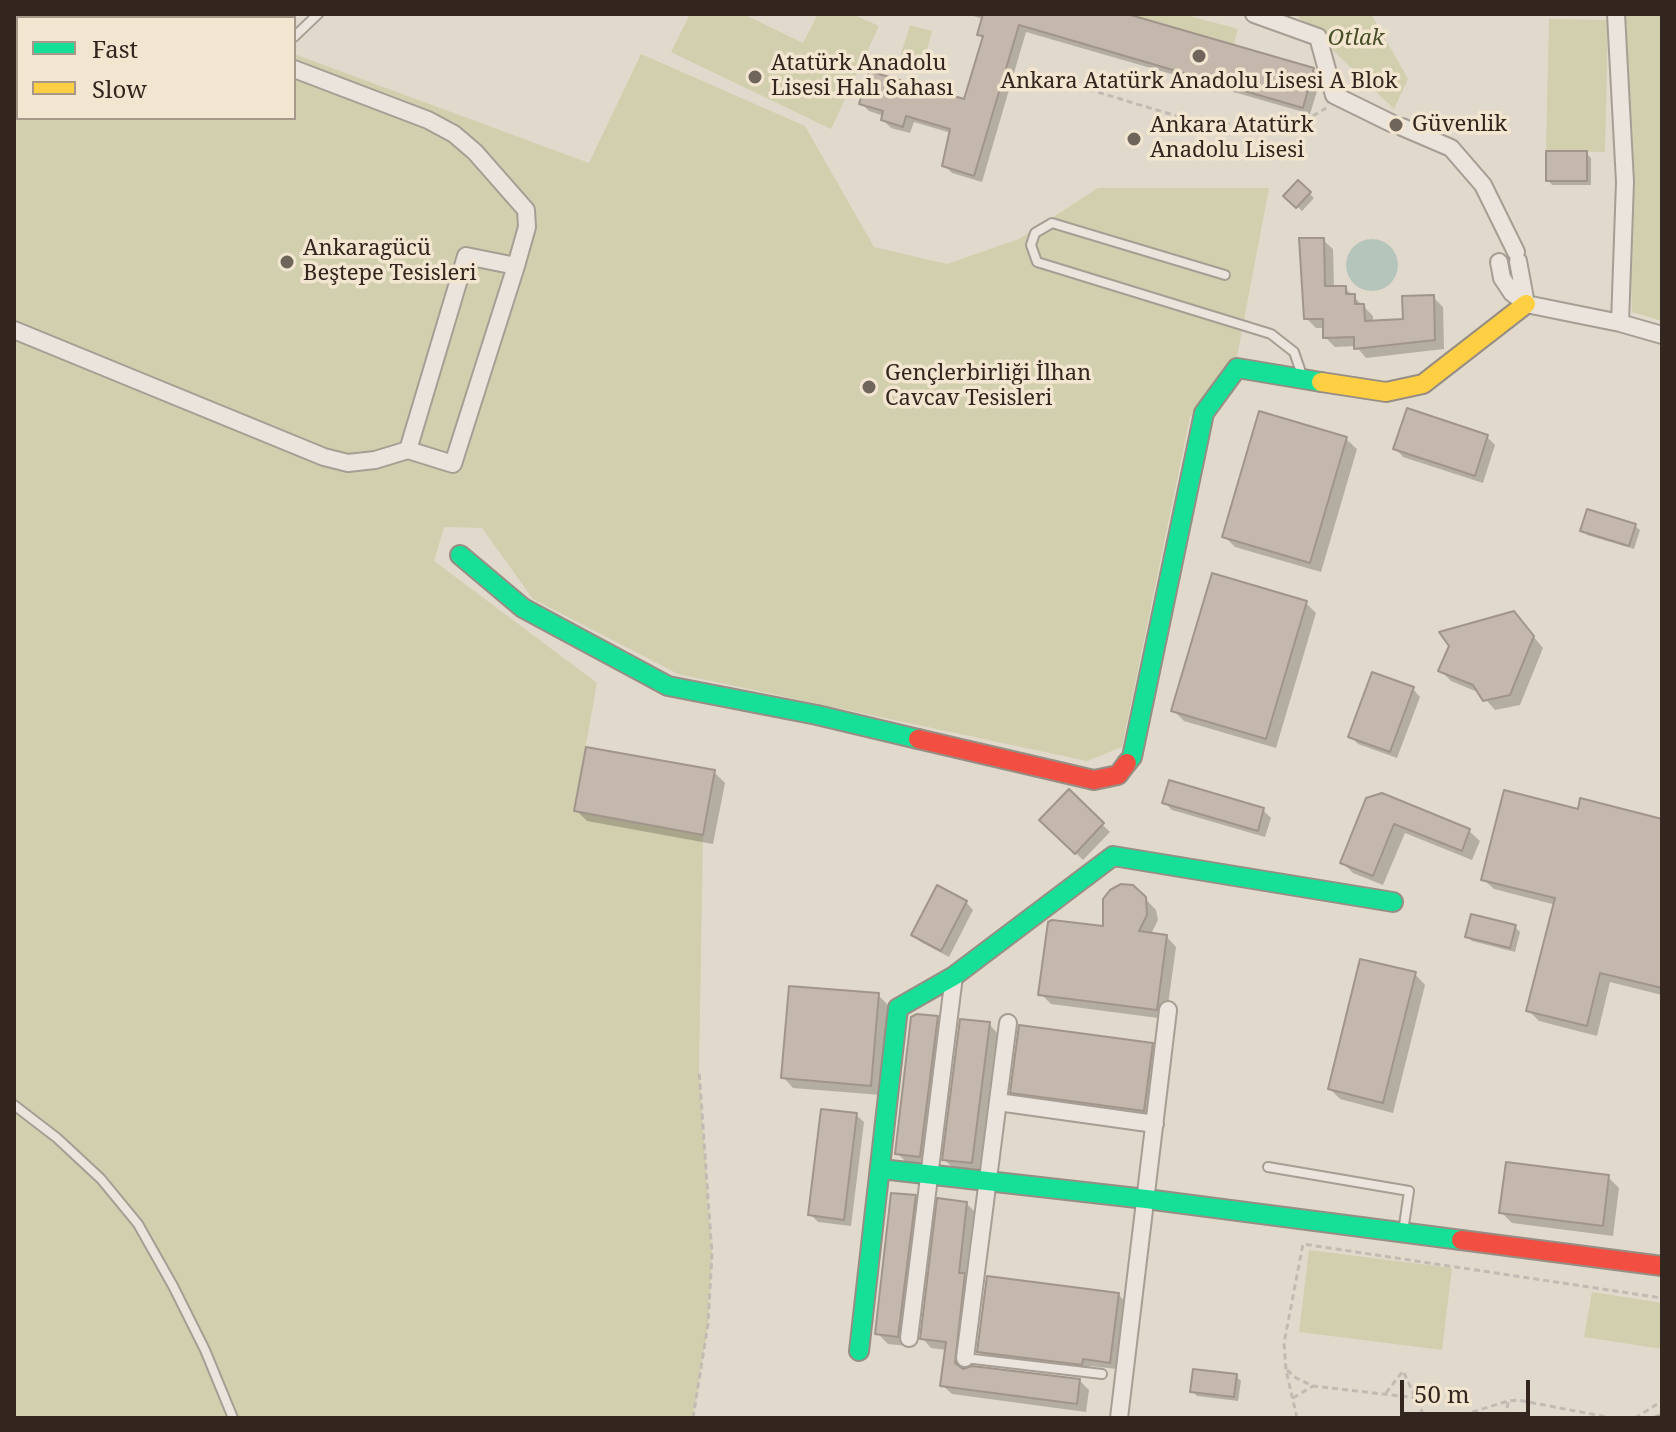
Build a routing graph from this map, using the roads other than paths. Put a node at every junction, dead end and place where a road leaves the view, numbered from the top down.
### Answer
1 (318, 14) edge
2 (1254, 14) edge
3 (1616, 14) edge
4 (296, 35) edge
5 (296, 70) edge
6 (1500, 221) junction
7 (516, 266) junction
8 (1225, 275) dead end
9 (1526, 304) junction
10 (1620, 323) junction
11 (14, 330) edge
12 (1662, 335) edge
13 (1304, 379) junction
14 (408, 450) junction
15 (460, 555) dead end
16 (1393, 902) dead end
17 (954, 976) junction
18 (1168, 1010) dead end
19 (1008, 1023) dead end
20 (998, 1102) junction
21 (14, 1105) edge
22 (1155, 1124) junction
23 (1268, 1167) dead end
24 (881, 1169) junction
25 (928, 1174) junction
26 (988, 1182) junction
27 (1146, 1199) junction
28 (1403, 1233) junction
29 (1662, 1266) edge
30 (909, 1338) dead end
31 (859, 1351) dead end
32 (965, 1358) joint
33 (1102, 1374) dead end
34 (233, 1418) edge
35 (1119, 1418) edge

1 - 4 lane
2 - 6 street
3 - 10 street
5 - 7 street
6 - 9 street
6 - 9 street
7 - 14 street
7 - 14 street
8 - 13 lane
9 - 10 street
9 - 13 street
10 - 12 street
11 - 14 street
13 - 15 street
16 - 17 street
17 - 24 street
17 - 25 street
18 - 22 street
19 - 20 street
20 - 22 street
20 - 26 street
21 - 34 lane
22 - 27 street
23 - 28 lane
24 - 25 street
24 - 31 street
25 - 26 street
25 - 30 street
26 - 27 street
26 - 32 street
27 - 28 street
27 - 35 street
28 - 29 street
32 - 33 lane

